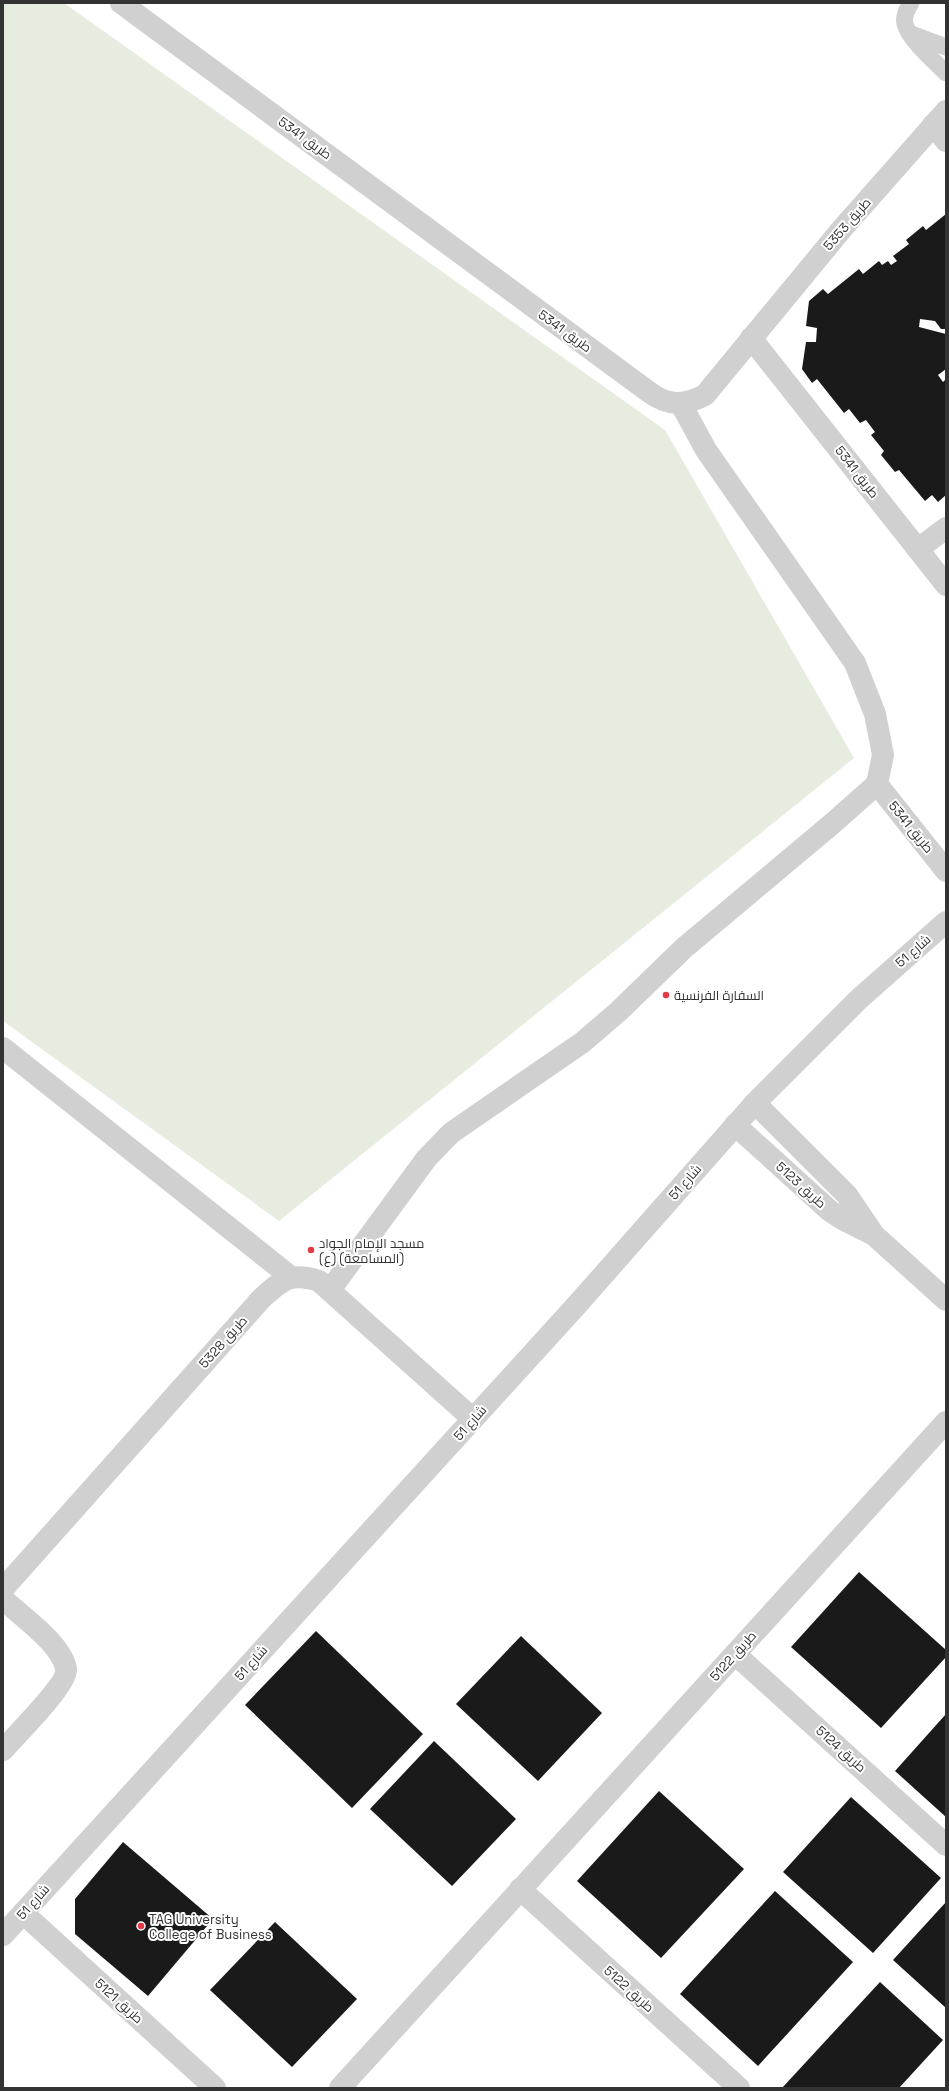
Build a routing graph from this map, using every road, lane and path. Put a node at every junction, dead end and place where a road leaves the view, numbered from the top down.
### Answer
1 (121, 3) edge
2 (911, 3) edge
3 (910, 34) junction
4 (946, 47) edge
5 (946, 73) edge
6 (942, 126) edge
7 (751, 338) junction
8 (681, 404) junction
9 (946, 528) edge
10 (918, 549) junction
11 (946, 585) edge
12 (876, 784) junction
13 (946, 871) edge
14 (946, 922) edge
15 (3, 1048) edge
16 (755, 1103) junction
17 (735, 1125) junction
18 (874, 1235) junction
19 (291, 1277) junction
20 (330, 1290) junction
21 (946, 1300) edge
22 (473, 1420) junction
23 (946, 1422) edge
24 (3, 1590) edge
25 (3, 1599) edge
26 (735, 1654) junction
27 (3, 1750) edge
28 (946, 1844) edge
29 (520, 1889) junction
30 (23, 1913) junction
31 (3, 1935) edge
32 (215, 2088) edge
33 (340, 2088) edge
34 (738, 2088) edge

1 - 8 street, طريق 5341
2 - 3 lane
3 - 4 lane
3 - 5 lane
6 - 7 street, طريق 5353
7 - 8 street
7 - 10 street, طريق 5341
8 - 12 street
9 - 10 street
10 - 11 street, طريق 5341
12 - 13 street, طريق 5341
12 - 20 street
14 - 16 street, شارع 51
15 - 19 street
16 - 17 street, شارع 51
16 - 18 street, طريق 5123
17 - 18 street, طريق 5123
17 - 22 street, شارع 51
18 - 21 street, طريق 5123
19 - 20 street
19 - 24 street, طريق 5328
20 - 22 street
22 - 30 street, شارع 51
23 - 26 street, طريق 5122
25 - 27 street
26 - 28 street, طريق 5124
26 - 29 street, طريق 5122
29 - 33 street, طريق 5122
29 - 34 street, طريق 5122
30 - 31 street, شارع 51
30 - 32 street, طريق 5121

